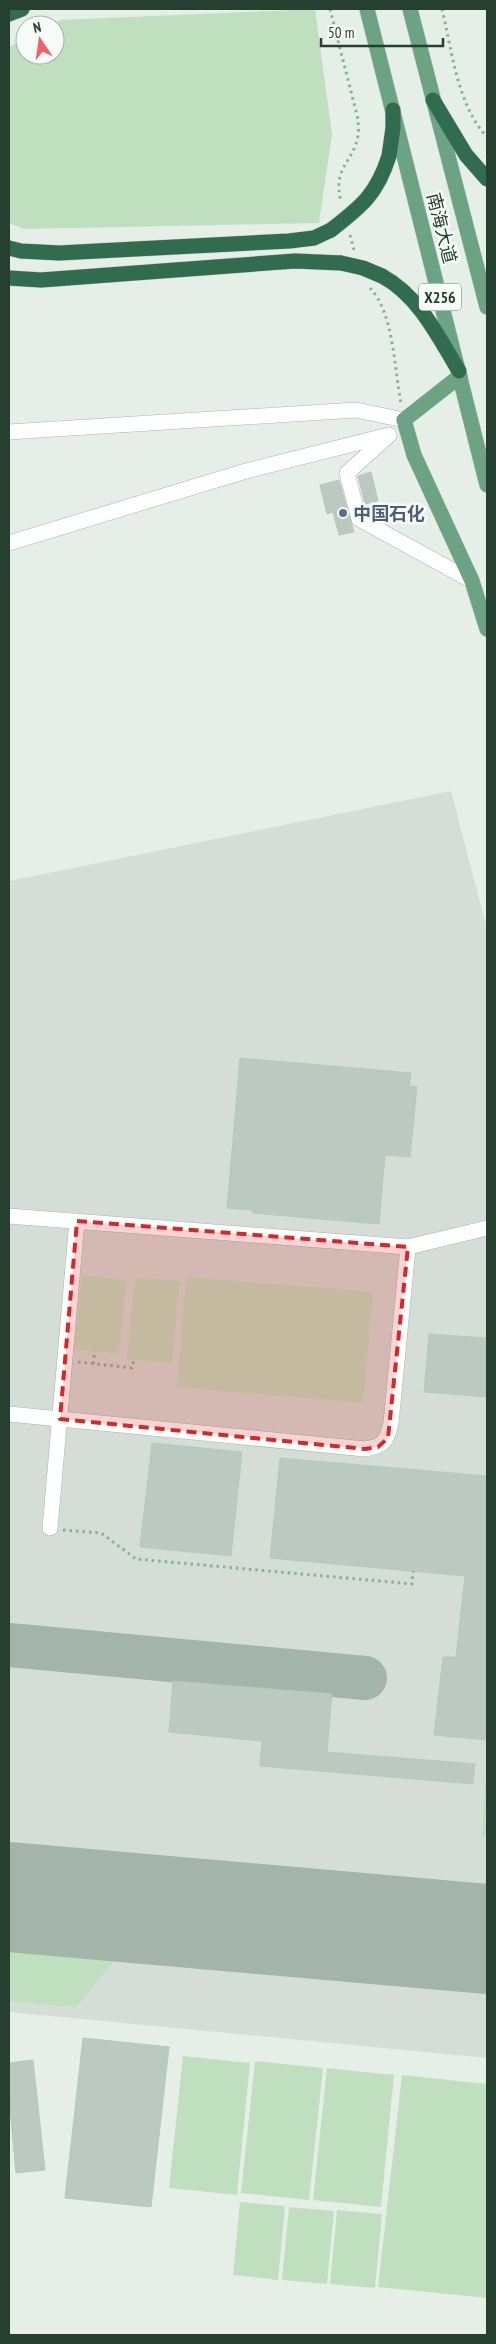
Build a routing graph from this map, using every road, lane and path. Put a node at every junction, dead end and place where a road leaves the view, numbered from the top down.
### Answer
1 (22, 9) edge
2 (330, 9) edge
3 (367, 9) edge
4 (410, 9) edge
5 (442, 9) edge
6 (9, 14) edge
7 (432, 100) junction
8 (392, 110) junction
9 (358, 119) dead end
10 (487, 137) edge
11 (487, 180) edge
12 (9, 248) edge
13 (9, 278) edge
14 (487, 307) edge
15 (459, 373) junction
16 (404, 420) junction
17 (9, 432) edge
18 (388, 435) junction
19 (487, 485) edge
20 (9, 542) edge
21 (472, 582) junction
22 (487, 596) edge
23 (487, 629) edge
24 (9, 1216) edge
25 (77, 1221) junction
26 (487, 1228) edge
27 (408, 1247) junction
28 (94, 1351) dead end
29 (134, 1359) dead end
30 (65, 1361) junction
31 (93, 1364) junction
32 (9, 1414) edge
33 (60, 1419) junction
34 (50, 1528) joint
35 (414, 1572) dead end

1 - 6 highway
2 - 9 path
3 - 8 main road, 南海大道 / X256
4 - 7 main road, 南海大道 / X256
5 - 10 path
7 - 11 highway
7 - 14 main road, 南海大道 / X256
8 - 12 highway, bridge
8 - 15 main road, 南海大道 / X256
13 - 15 highway, bridge
15 - 16 main road
15 - 19 main road, 南海大道 / X256
16 - 17 street
16 - 18 street
16 - 21 main road
18 - 20 street
18 - 21 street
21 - 22 main road
21 - 23 main road
24 - 25 street
25 - 27 street
25 - 30 street
26 - 27 street
27 - 33 street
28 - 31 path
29 - 31 path
30 - 31 path
30 - 33 street
32 - 33 street
33 - 34 street
34 - 35 path

